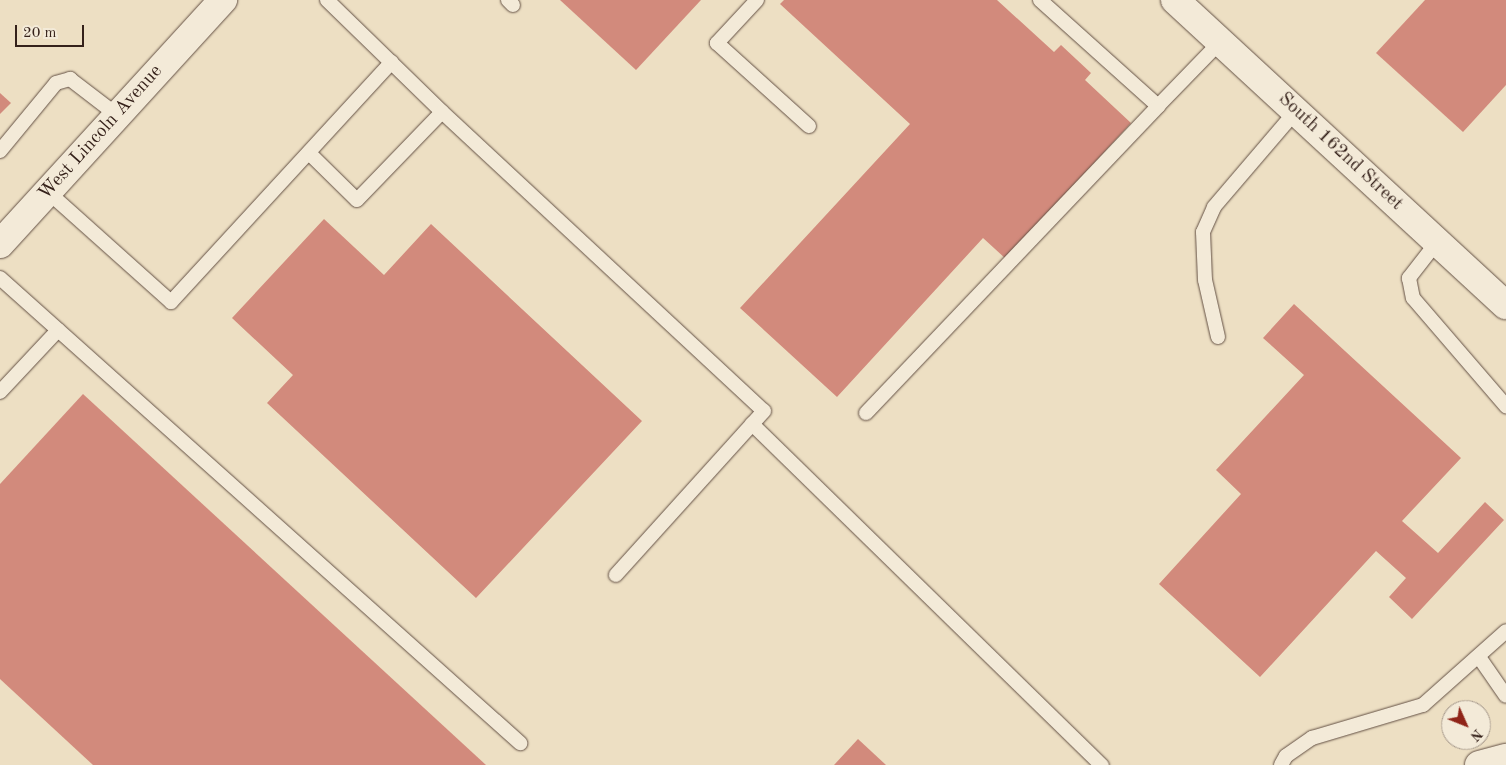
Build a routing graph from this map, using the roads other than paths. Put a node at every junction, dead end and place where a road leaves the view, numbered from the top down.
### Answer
1 (223, 0) edge
2 (327, 0) edge
3 (757, 0) edge
4 (1040, 0) edge
5 (1175, 0) edge
6 (1220, 42) junction
7 (392, 62) junction
8 (1158, 106) junction
9 (1296, 111) junction
10 (442, 112) junction
11 (117, 116) junction
12 (809, 126) dead end
13 (0, 151) edge
14 (309, 153) junction
15 (48, 192) junction
16 (1437, 242) junction
17 (0, 244) edge
18 (0, 278) edge
19 (1506, 304) edge
20 (58, 330) junction
21 (1218, 337) dead end
22 (0, 392) edge
23 (1506, 406) edge
24 (866, 413) dead end
25 (752, 424) junction
26 (616, 575) dead end
27 (1506, 632) edge
28 (1479, 657) junction
29 (1506, 696) edge
30 (520, 743) dead end
31 (1506, 758) edge
32 (1102, 765) edge
33 (1281, 765) edge
34 (1479, 765) edge

1 - 11 street, West Lincoln Avenue
2 - 7 lane
3 - 12 lane
4 - 8 lane
5 - 6 street, South 162nd Street
6 - 8 lane
6 - 9 street, South 162nd Street
7 - 10 lane
7 - 14 lane
8 - 24 lane
9 - 16 street, South 162nd Street
9 - 21 lane
10 - 14 lane
10 - 25 lane
11 - 13 lane
11 - 15 street, West Lincoln Avenue
14 - 15 lane
15 - 17 street, West Lincoln Avenue
16 - 19 street, South 162nd Street
16 - 23 lane
18 - 20 lane
20 - 22 lane
20 - 30 lane
25 - 26 lane
25 - 32 lane
27 - 28 lane
28 - 29 lane
28 - 33 lane
31 - 34 street

